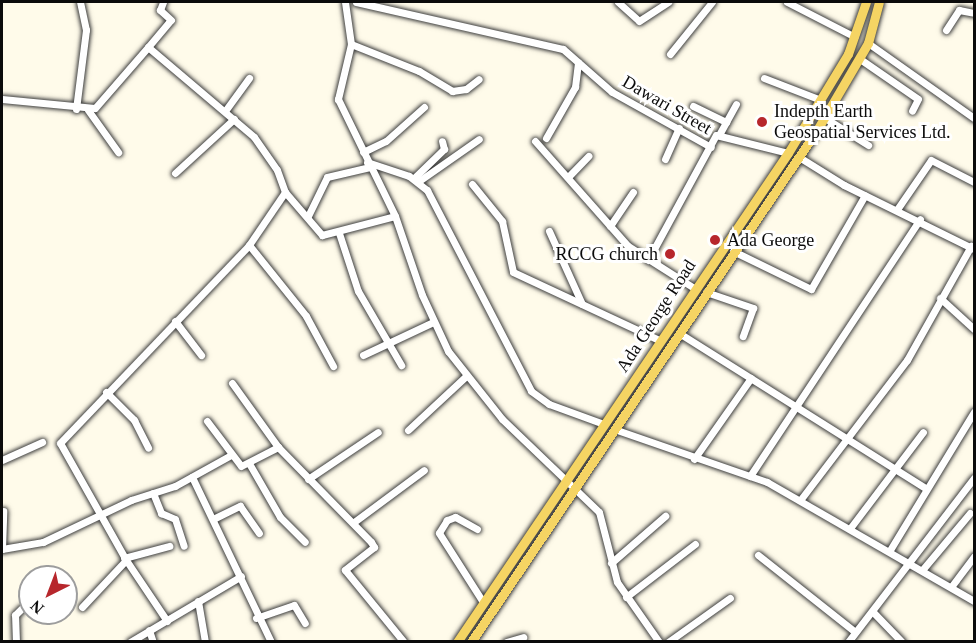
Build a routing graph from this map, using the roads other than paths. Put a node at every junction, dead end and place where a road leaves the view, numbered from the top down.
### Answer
1 (80, 2) edge
2 (163, 2) edge
3 (345, 2) edge
4 (356, 2) edge
5 (618, 2) edge
6 (668, 2) edge
7 (712, 2) edge
8 (787, 2) edge
9 (867, 2) edge
10 (879, 2) edge
11 (975, 14) edge
12 (946, 30) dead end
13 (855, 37) junction
14 (868, 43) junction
15 (351, 44) junction
16 (148, 47) junction
17 (670, 54) dead end
18 (860, 59) junction
19 (578, 62) junction
20 (249, 78) dead end
21 (764, 78) dead end
22 (479, 79) dead end
23 (2, 99) edge
24 (821, 100) junction
25 (736, 104) dead end
26 (424, 106) dead end
27 (693, 106) dead end
28 (975, 106) edge
29 (76, 109) junction
30 (88, 111) junction
31 (225, 111) junction
32 (912, 111) dead end
33 (972, 116) edge
34 (825, 118) junction
35 (234, 119) junction
36 (726, 122) junction
37 (679, 128) junction
38 (720, 134) junction
39 (546, 138) dead end
40 (478, 140) dead end
41 (442, 141) dead end
42 (535, 141) dead end
43 (868, 146) dead end
44 (711, 147) junction
45 (118, 152) dead end
46 (363, 152) junction
47 (788, 153) junction
48 (588, 156) dead end
49 (799, 157) junction
50 (665, 159) dead end
51 (368, 165) junction
52 (175, 173) dead end
53 (569, 176) junction
54 (417, 180) junction
55 (975, 182) edge
56 (472, 184) dead end
57 (285, 192) junction
58 (633, 192) dead end
59 (865, 195) junction
60 (898, 208) junction
61 (308, 216) junction
62 (395, 216) junction
63 (920, 219) junction
64 (610, 226) junction
65 (549, 231) dead end
66 (339, 233) junction
67 (249, 245) junction
68 (973, 247) edge
69 (734, 252) junction
70 (648, 260) junction
71 (694, 288) junction
72 (706, 292) junction
73 (940, 298) junction
74 (582, 304) junction
75 (175, 321) junction
76 (433, 322) junction
77 (975, 329) edge
78 (679, 333) junction
79 (744, 336) dead end
80 (659, 340) junction
81 (384, 343) junction
82 (201, 355) dead end
83 (363, 355) dead end
84 (401, 365) dead end
85 (333, 366) dead end
86 (465, 377) junction
87 (751, 378) junction
88 (232, 383) dead end
89 (106, 392) junction
90 (798, 406) junction
91 (975, 412) edge
92 (207, 421) dead end
93 (604, 424) junction
94 (614, 429) junction
95 (408, 430) dead end
96 (378, 432) dead end
97 (923, 432) dead end
98 (847, 436) junction
99 (42, 442) dead end
100 (278, 447) junction
101 (148, 448) dead end
102 (231, 455) junction
103 (694, 459) junction
104 (2, 460) edge
105 (250, 465) junction
106 (895, 467) junction
107 (424, 470) dead end
108 (566, 476) junction
109 (750, 476) junction
110 (192, 477) junction
111 (975, 478) edge
112 (308, 479) junction
113 (576, 485) junction
114 (925, 488) junction
115 (153, 493) junction
116 (801, 499) junction
117 (3, 511) dead end
118 (970, 513) dead end
119 (99, 514) junction
120 (665, 516) dead end
121 (215, 518) junction
122 (354, 522) junction
123 (851, 527) junction
124 (477, 529) dead end
125 (259, 533) dead end
126 (305, 542) dead end
127 (695, 544) dead end
128 (169, 546) dead end
129 (184, 546) dead end
130 (2, 549) edge
131 (890, 550) junction
132 (758, 555) dead end
133 (975, 556) edge
134 (125, 559) junction
135 (910, 562) junction
136 (611, 563) junction
137 (923, 569) junction
138 (241, 576) junction
139 (951, 586) junction
140 (626, 597) junction
141 (730, 598) dead end
142 (198, 601) junction
143 (975, 601) edge
144 (483, 602) junction
145 (82, 607) dead end
146 (18, 612) edge
147 (873, 612) junction
148 (256, 618) junction
149 (167, 621) junction
150 (305, 623) dead end
151 (149, 630) junction
152 (855, 633) junction
153 (523, 637) dead end
154 (16, 642) edge
155 (130, 642) edge
156 (153, 642) edge
157 (205, 642) edge
158 (272, 642) edge
159 (404, 642) edge
160 (457, 642) edge
161 (471, 642) edge
162 (506, 642) edge
163 (659, 642) edge
164 (668, 642) edge
165 (848, 642) edge
166 (902, 642) edge

1 - 29 street
2 - 16 street
3 - 15 street
4 - 19 street, Dawari Street
5 - 6 street
7 - 17 street
8 - 13 street
9 - 13 main road, Ada George Road
10 - 14 main road, Ada George Road
11 - 12 street
13 - 24 main road, Ada George Road
14 - 18 main road, Ada George Road
14 - 33 street
15 - 22 street
15 - 46 street
16 - 30 street
16 - 31 street
18 - 32 street
18 - 34 main road, Ada George Road
19 - 37 street, Dawari Street
19 - 39 street
20 - 31 street
21 - 24 street
23 - 29 street
24 - 47 main road, Ada George Road
25 - 36 street
26 - 46 street
27 - 36 street
28 - 33 street
29 - 30 street
30 - 45 street
31 - 35 street
34 - 43 street
34 - 49 main road, Ada George Road
35 - 52 street
35 - 57 street
36 - 38 street
37 - 44 street, Dawari Street
37 - 50 street
38 - 44 street, Dawari Street
38 - 47 street, Dawari Street
40 - 54 street
41 - 54 street
42 - 53 street
44 - 70 street
46 - 51 street
47 - 71 main road, Ada George Road
48 - 53 street
49 - 59 street
49 - 69 main road, Ada George Road
51 - 54 street
51 - 61 street
51 - 62 street
53 - 64 street
54 - 93 street
55 - 60 street
56 - 74 street
57 - 61 street
57 - 67 street
58 - 64 street
59 - 60 street
59 - 69 street
60 - 63 street
61 - 66 street
62 - 66 street
62 - 76 street
63 - 68 street
63 - 90 street
64 - 70 street
65 - 74 street
66 - 81 street
67 - 75 street
67 - 85 street
68 - 73 street
69 - 72 main road, Ada George Road
70 - 71 street
71 - 80 main road, Ada George Road
72 - 78 main road, Ada George Road
72 - 79 street
73 - 77 street
73 - 98 street
74 - 80 street
75 - 82 street
75 - 89 street
76 - 81 street
76 - 86 street
78 - 87 street
78 - 94 main road, Ada George Road
80 - 93 main road, Ada George Road
81 - 83 street
81 - 84 street
86 - 95 street
86 - 108 street
87 - 90 street
87 - 103 street
88 - 100 street
89 - 101 street
89 - 119 street
90 - 98 street
90 - 109 street
91 - 114 street
92 - 102 street
93 - 108 main road, Ada George Road
94 - 103 street
94 - 113 main road, Ada George Road
96 - 112 street
97 - 106 street
98 - 106 street
98 - 116 street
99 - 104 street
100 - 105 street
100 - 112 street
102 - 105 street
102 - 110 street
103 - 109 street
105 - 126 street
106 - 114 street
106 - 123 street
107 - 122 street
108 - 113 street
108 - 144 main road, Ada George Road
109 - 116 street
110 - 115 street
110 - 121 street
111 - 135 street
112 - 122 street
113 - 136 street
113 - 161 main road, Ada George Road
114 - 131 street
115 - 119 street
115 - 129 street
116 - 123 street
117 - 130 street
118 - 137 street
119 - 130 street
119 - 134 street
120 - 136 street
121 - 125 street
121 - 138 street
122 - 159 street
123 - 131 street
124 - 144 street
127 - 140 street
128 - 134 street
131 - 135 street
132 - 152 street
133 - 139 street
134 - 145 street
134 - 149 street
135 - 137 street
135 - 147 street
136 - 140 street
137 - 139 street
138 - 142 street
138 - 148 street
139 - 143 street
140 - 163 street
141 - 164 street
142 - 149 street
142 - 157 street
144 - 160 main road, Ada George Road
146 - 154 street
147 - 152 street
147 - 166 street
148 - 150 street
148 - 158 street
149 - 151 street
151 - 155 street
151 - 156 street
152 - 165 street
153 - 162 street

